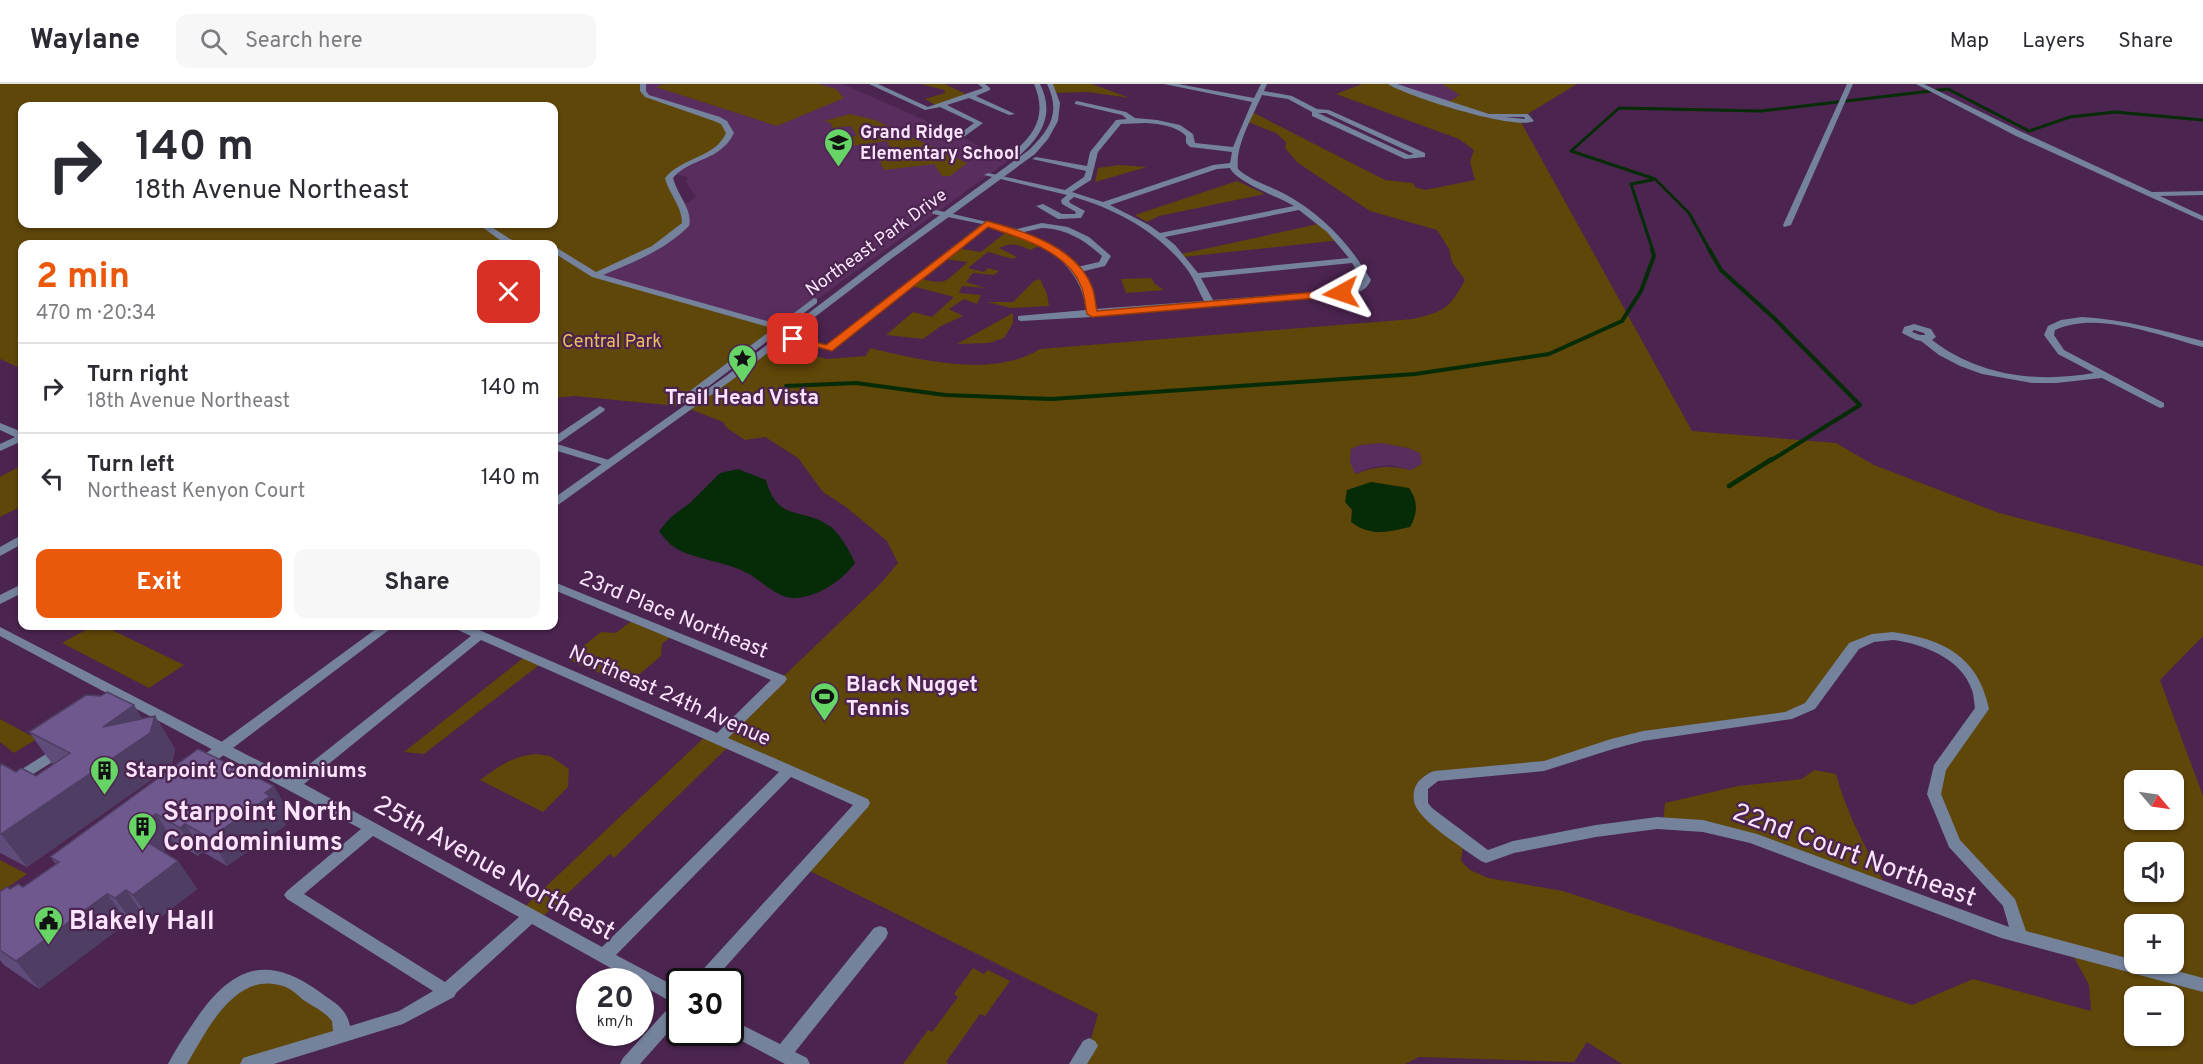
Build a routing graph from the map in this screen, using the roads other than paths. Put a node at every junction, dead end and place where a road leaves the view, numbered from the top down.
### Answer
1 (643, 84) edge
2 (872, 84) edge
3 (981, 84) edge
4 (1036, 84) edge
5 (1050, 84) edge
6 (1167, 84) edge
7 (1391, 84) edge
8 (1850, 84) edge
9 (1919, 84) edge
10 (1260, 93) edge
11 (971, 96) junction
12 (1077, 103) dead end
13 (941, 105) junction
14 (1316, 111) junction
15 (1011, 114) dead end
16 (1492, 115) dead end
17 (1133, 120) junction
18 (961, 137) dead end
19 (1236, 150) junction
20 (1036, 159) dead end
21 (1232, 165) junction
22 (1090, 169) junction
23 (993, 176) junction
24 (1070, 193) junction
25 (2203, 193) edge
26 (2150, 195) junction
27 (1102, 205) junction
28 (1040, 206) dead end
29 (1302, 207) junction
30 (941, 213) junction
31 (2203, 219) edge
32 (987, 224) junction
33 (1787, 225) dead end
34 (488, 228) edge
35 (1017, 232) junction
36 (1161, 235) junction
37 (506, 240) edge
38 (558, 252) edge
39 (1355, 260) junction
40 (1076, 270) junction
41 (595, 275) junction
42 (1198, 276) junction
43 (1210, 303) junction
44 (1092, 314) junction
45 (1021, 318) dead end
46 (783, 331) junction
47 (1924, 338) dead end
48 (2203, 344) edge
49 (2103, 375) junction
50 (2160, 405) dead end
51 (600, 409) dead end
52 (0, 426) edge
53 (18, 434) edge
54 (18, 438) edge
55 (558, 441) edge
56 (558, 445) edge
57 (0, 448) edge
58 (608, 463) junction
59 (558, 500) edge
60 (18, 542) edge
61 (0, 552) edge
62 (558, 588) edge
63 (18, 590) edge
64 (0, 600) edge
65 (383, 630) edge
66 (469, 630) edge
67 (0, 631) edge
68 (480, 635) junction
69 (134, 702) junction
70 (116, 713) edge
71 (718, 740) junction
72 (68, 745) edge
73 (224, 747) junction
74 (789, 770) junction
75 (190, 772) edge
76 (293, 785) junction
77 (0, 790) edge
78 (372, 829) junction
79 (531, 916) junction
80 (880, 933) dead end
81 (2020, 937) junction
82 (604, 956) junction
83 (715, 968) edge
84 (2203, 985) edge
85 (666, 990) edge
86 (448, 992) junction
87 (666, 1023) edge
88 (744, 1033) edge
89 (340, 1035) junction
90 (1089, 1046) dead end
91 (783, 1054) junction
92 (177, 1064) edge
93 (249, 1064) edge
94 (629, 1064) edge
95 (801, 1064) edge
96 (1078, 1064) edge

1 - 41 street
2 - 13 street
3 - 11 street
4 - 23 street, Northeast Park Drive
5 - 23 street, Northeast Park Drive
6 - 10 street
7 - 16 street
8 - 33 street
9 - 26 street
10 - 14 street
10 - 19 street
11 - 13 street
11 - 15 street
12 - 17 street
13 - 18 street
14 - 14 street
17 - 19 street
17 - 22 street
19 - 21 street
20 - 22 street
21 - 27 street
21 - 29 street
22 - 24 street
23 - 24 street
23 - 30 street, Northeast Park Drive
24 - 27 street
24 - 28 street
25 - 26 street
26 - 31 street
27 - 36 street
29 - 36 street
29 - 39 street
30 - 32 street
30 - 46 street, Northeast Park Drive
32 - 35 street
32 - 46 street
34 - 37 street
35 - 40 street
35 - 40 street
36 - 42 street
38 - 41 street
39 - 42 street
39 - 43 street
40 - 44 street
41 - 46 street
42 - 43 street
43 - 44 street
44 - 45 street
46 - 58 street, Northeast Park Drive
47 - 49 street
48 - 49 street
49 - 50 street
51 - 55 street
52 - 53 street
54 - 57 street
56 - 58 street
58 - 59 street, Northeast Park Drive
60 - 61 street
62 - 71 street, 23rd Place Northeast
63 - 64 street
65 - 73 street
66 - 68 street, Northeast 24th Avenue
67 - 69 street, 25th Avenue Northeast
68 - 71 street, Northeast 24th Avenue
68 - 76 street
69 - 70 street
69 - 73 street, 25th Avenue Northeast
71 - 74 street, Northeast 24th Avenue
72 - 77 street
73 - 75 street
73 - 76 street, 25th Avenue Northeast
74 - 82 street
74 - 83 street, Northeast 24th Avenue
76 - 78 street, 25th Avenue Northeast
78 - 79 street, 25th Avenue Northeast
78 - 86 street
79 - 82 street, 25th Avenue Northeast
79 - 86 street
80 - 91 street
81 - 81 street, 22nd Court Northeast
81 - 84 street, 22nd Court Northeast
82 - 85 street, 25th Avenue Northeast
86 - 89 street
87 - 94 street
88 - 91 street
89 - 92 street
89 - 93 street
90 - 96 street
91 - 95 street

